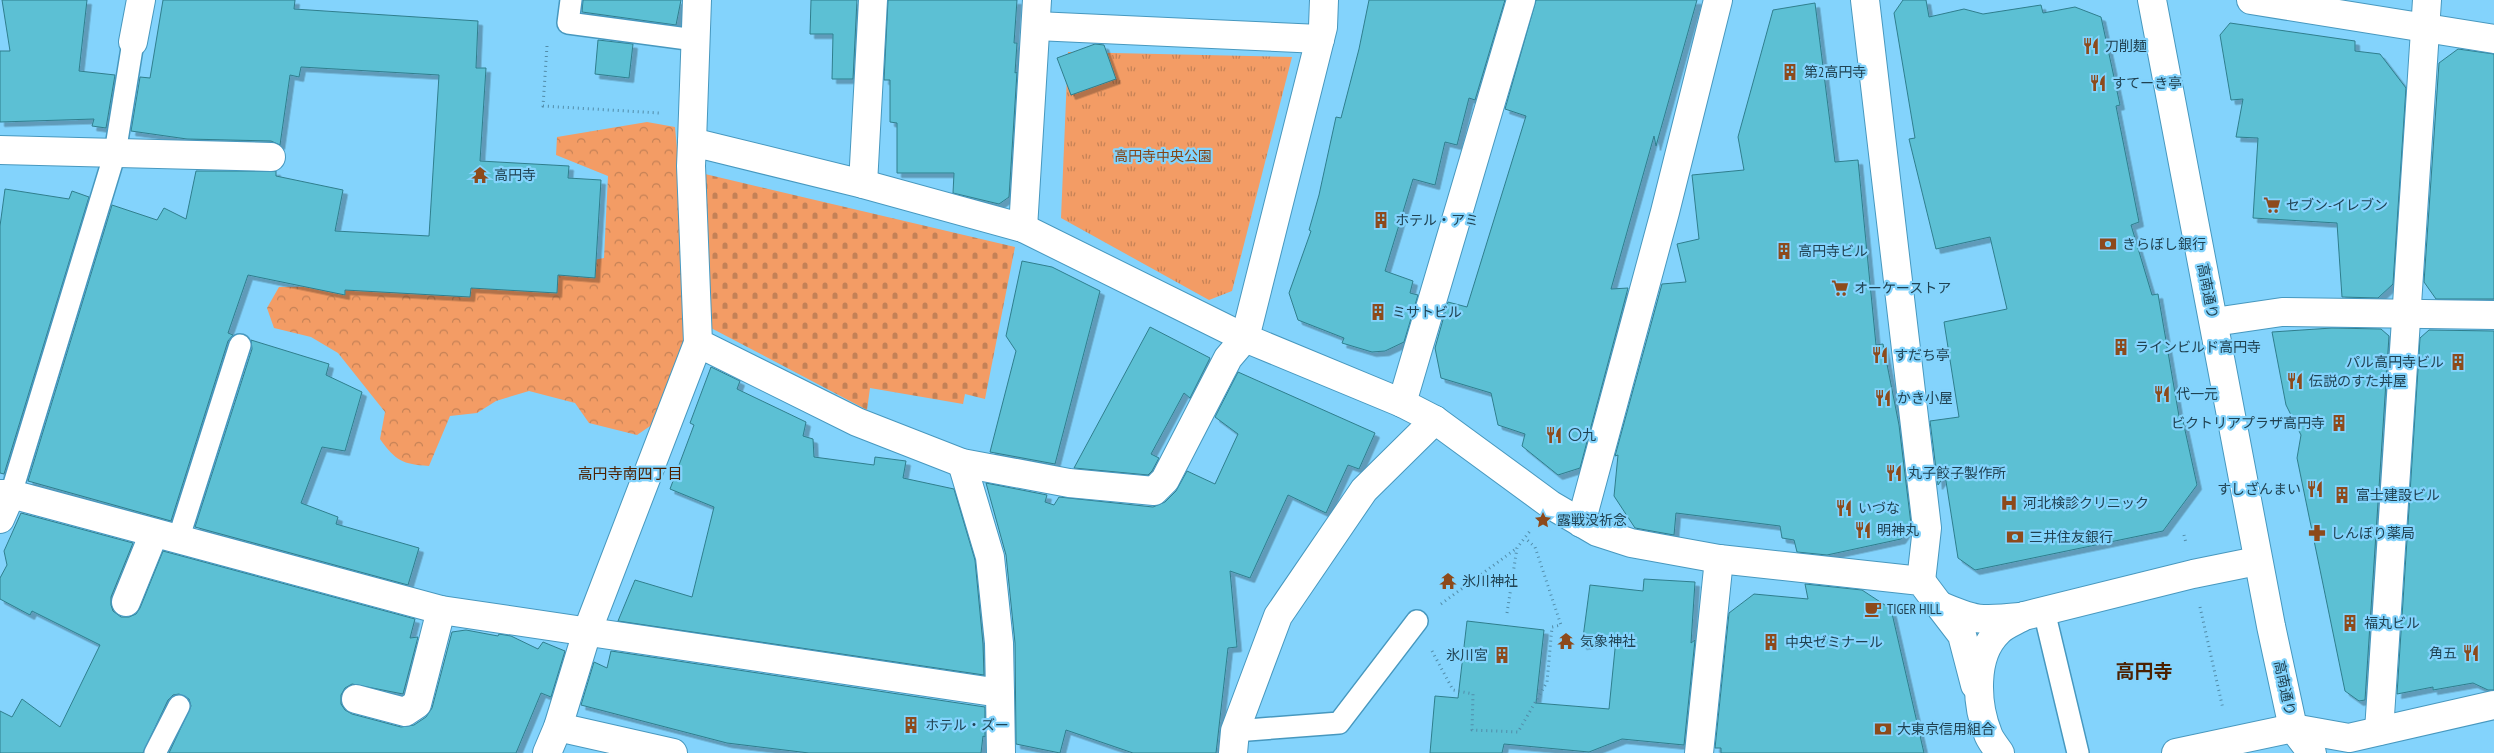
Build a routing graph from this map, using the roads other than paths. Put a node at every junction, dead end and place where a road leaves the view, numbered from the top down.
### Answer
1 (141, 0) edge
2 (571, 0) edge
3 (697, 0) edge
4 (873, 0) edge
5 (1324, 0) edge
6 (1521, 0) edge
7 (1718, 0) edge
8 (1865, 0) edge
9 (2152, 0) edge
10 (2251, 0) edge
11 (2427, 0) edge
12 (2303, 4) edge
13 (1037, 13) edge
14 (2425, 28) junction
15 (1320, 39) junction
16 (2494, 39) edge
17 (695, 40) junction
18 (133, 42) joint
19 (692, 129) junction
20 (0, 150) edge
21 (115, 153) junction
22 (271, 157) dead end
23 (863, 184) junction
24 (1023, 228) junction
25 (2406, 314) junction
26 (2494, 315) edge
27 (2214, 322) junction
28 (1245, 338) junction
29 (698, 343) junction
30 (240, 345) dead end
31 (1402, 403) junction
32 (1435, 420) junction
33 (962, 462) junction
34 (6, 494) edge
35 (0, 520) edge
36 (1581, 523) junction
37 (166, 536) junction
38 (1719, 559) junction
39 (2257, 560) junction
40 (1922, 581) junction
41 (126, 602) dead end
42 (1939, 605) junction
43 (441, 610) junction
44 (2034, 614) junction
45 (1417, 621) road end
46 (587, 632) junction
47 (1000, 693) junction
48 (356, 699) dead end
49 (1980, 700) junction
50 (2494, 705) edge
51 (179, 706) dead end
52 (558, 727) junction
53 (2379, 731) junction
54 (2291, 741) edge
55 (1234, 742) edge
56 (155, 753) edge
57 (547, 753) edge
58 (673, 753) edge
59 (1001, 753) edge
60 (1699, 753) edge
61 (2000, 753) edge
62 (2078, 753) edge
63 (2176, 753) edge
64 (2312, 753) edge

1 - 18 street
2 - 17 lane
3 - 17 street
4 - 23 street
5 - 15 street
6 - 31 street
7 - 36 street
8 - 40 street
9 - 27 street, 高南通り
10 - 12 street
11 - 14 street
12 - 14 street
13 - 15 street
13 - 24 street
14 - 16 street
14 - 25 street
15 - 28 street
17 - 19 street
18 - 21 lane
19 - 23 street
19 - 29 street
20 - 21 street
21 - 22 street
21 - 34 lane
23 - 24 street
24 - 28 street
25 - 26 street
25 - 27 street
25 - 53 street
27 - 39 street, 高南通り
28 - 31 street
28 - 33 street
29 - 33 street
29 - 46 street
30 - 37 lane
31 - 32 street
32 - 36 street
32 - 55 street
33 - 47 street
34 - 35 street
34 - 37 street
36 - 38 street
37 - 41 street
37 - 43 street
38 - 40 street
38 - 60 street
39 - 44 street
39 - 54 street, 高南通り
40 - 42 street
42 - 44 street
42 - 49 street
43 - 46 street
43 - 48 street
44 - 49 street
44 - 62 lane
45 - 55 lane
46 - 47 street
46 - 52 street
47 - 59 street
49 - 61 street
50 - 53 street
51 - 56 lane
52 - 57 street
52 - 58 street
53 - 54 street
54 - 63 street
54 - 64 street, 高南通り

